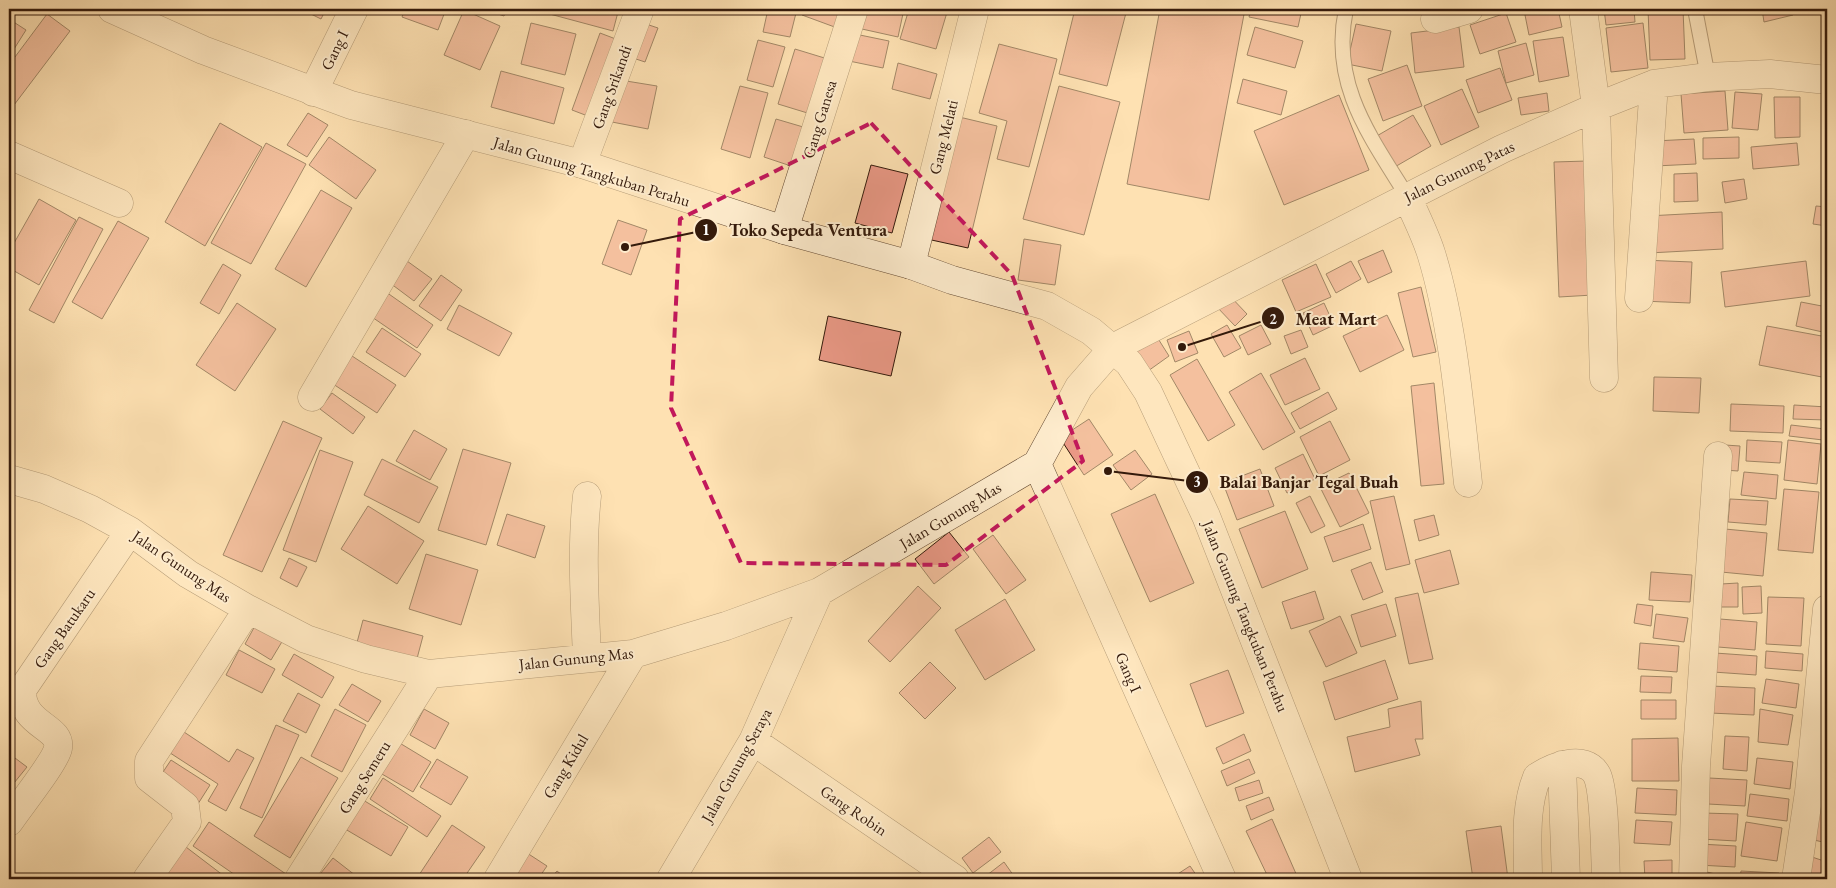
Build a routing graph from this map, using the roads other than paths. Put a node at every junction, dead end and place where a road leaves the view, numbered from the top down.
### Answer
1 (112, 9) edge
2 (354, 9) edge
3 (640, 9) edge
4 (854, 9) edge
5 (975, 9) edge
6 (1346, 9) edge
7 (1469, 9) edge
8 (1583, 9) edge
9 (1695, 9) edge
10 (1435, 19) dead end
11 (1708, 77) junction
12 (1827, 80) edge
13 (1654, 84) junction
14 (313, 92) junction
15 (1596, 107) junction
16 (466, 134) junction
17 (9, 155) edge
18 (582, 164) junction
19 (1407, 196) junction
20 (119, 203) dead end
21 (784, 230) junction
22 (911, 265) junction
23 (1639, 298) dead end
24 (1113, 348) junction
25 (1604, 378) dead end
26 (312, 397) dead end
27 (1718, 456) dead end
28 (1037, 464) junction
29 (9, 479) edge
30 (1468, 483) dead end
31 (587, 496) dead end
32 (130, 531) junction
33 (819, 592) junction
34 (248, 609) junction
35 (1827, 609) edge
36 (633, 654) junction
37 (587, 658) junction
38 (429, 674) junction
39 (1823, 686) edge
40 (753, 741) junction
41 (1562, 765) junction
42 (1818, 795) edge
43 (9, 822) edge
44 (147, 879) edge
45 (299, 879) edge
46 (498, 879) edge
47 (672, 879) edge
48 (955, 879) edge
49 (1222, 879) edge
50 (1348, 879) edge
51 (1528, 879) edge
52 (1566, 879) edge
53 (1606, 879) edge
54 (1693, 879) edge
55 (1796, 879) edge

1 - 14 street, Jalan Gunung Tangkuban Perahu
2 - 14 street, Gang I
3 - 18 street, Gang Srikandi
4 - 21 street, Gang Ganesa
5 - 22 street, Gang Melati
6 - 19 lane
7 - 10 street
8 - 15 street
9 - 11 lane
11 - 12 street, Jalan Gunung Patas
11 - 13 street, Jalan Gunung Patas
13 - 15 street, Jalan Gunung Patas
13 - 23 street
14 - 16 street, Jalan Gunung Tangkuban Perahu
15 - 19 street, Jalan Gunung Patas
15 - 25 street
16 - 18 street, Jalan Gunung Tangkuban Perahu
16 - 26 street
17 - 20 street
18 - 21 street, Jalan Gunung Tangkuban Perahu
19 - 24 street, Jalan Gunung Patas
19 - 30 street
21 - 22 street, Jalan Gunung Tangkuban Perahu
22 - 24 street, Jalan Gunung Tangkuban Perahu
24 - 28 street
24 - 50 street, Jalan Gunung Tangkuban Perahu
27 - 54 street
28 - 33 street, Jalan Gunung Mas
28 - 49 street, Gang I
29 - 32 street, Jalan Gunung Mas
31 - 37 street
32 - 34 street, Jalan Gunung Mas
32 - 43 street, Gang Batukaru
33 - 36 street, Jalan Gunung Mas
33 - 40 street, Jalan Gunung Seraya
34 - 38 street, Jalan Gunung Mas
34 - 44 street
35 - 39 street
36 - 37 street, Jalan Gunung Mas
36 - 46 street, Gang Kidul
37 - 38 street, Jalan Gunung Mas
38 - 45 street, Gang Semeru
39 - 42 street
40 - 47 street, Jalan Gunung Seraya
40 - 48 street, Gang Robin
41 - 51 street
41 - 52 street
41 - 53 street
42 - 55 street

